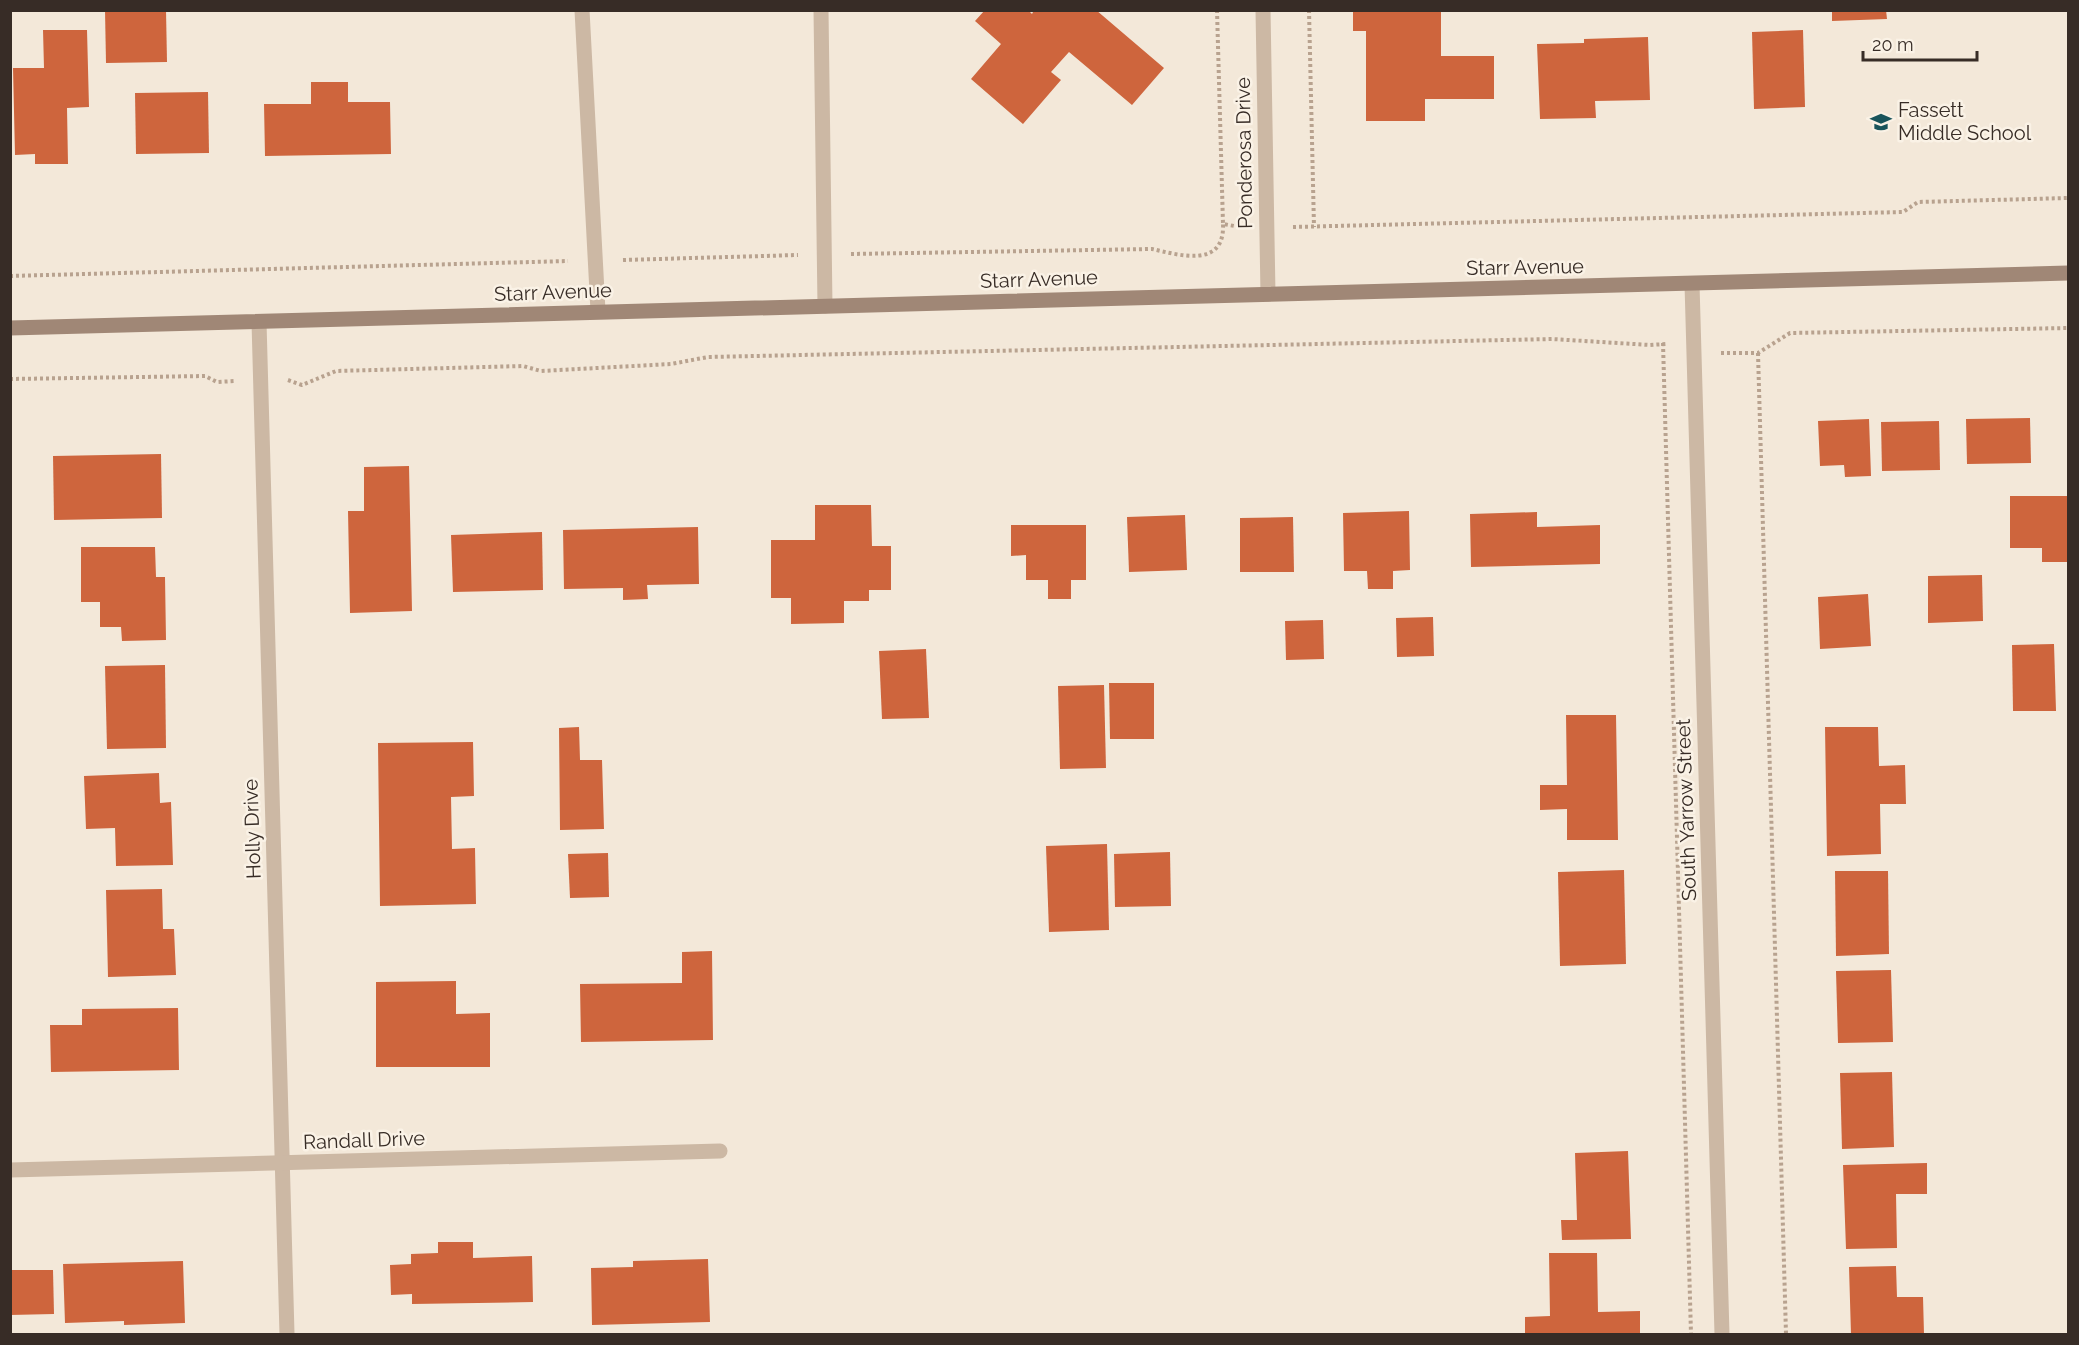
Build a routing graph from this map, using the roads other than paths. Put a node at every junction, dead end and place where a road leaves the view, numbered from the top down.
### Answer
1 (582, 10) edge
2 (821, 10) edge
3 (1263, 10) edge
4 (2068, 273) edge
5 (1692, 284) junction
6 (1268, 294) junction
7 (825, 306) junction
8 (598, 311) junction
9 (259, 322) junction
10 (10, 328) edge
11 (720, 1151) dead end
12 (282, 1163) junction
13 (10, 1170) edge
14 (287, 1335) edge
15 (1722, 1335) edge

1 - 8 street
2 - 7 street
3 - 6 street, Ponderosa Drive
4 - 5 street, Starr Avenue
5 - 6 street, Starr Avenue
5 - 15 street, South Yarrow Street
6 - 7 street, Starr Avenue
7 - 8 street, Starr Avenue
8 - 9 street, Starr Avenue
9 - 10 street, Starr Avenue
9 - 12 street, Holly Drive
11 - 12 street, Randall Drive
12 - 13 street, Randall Drive
12 - 14 street, Holly Drive

